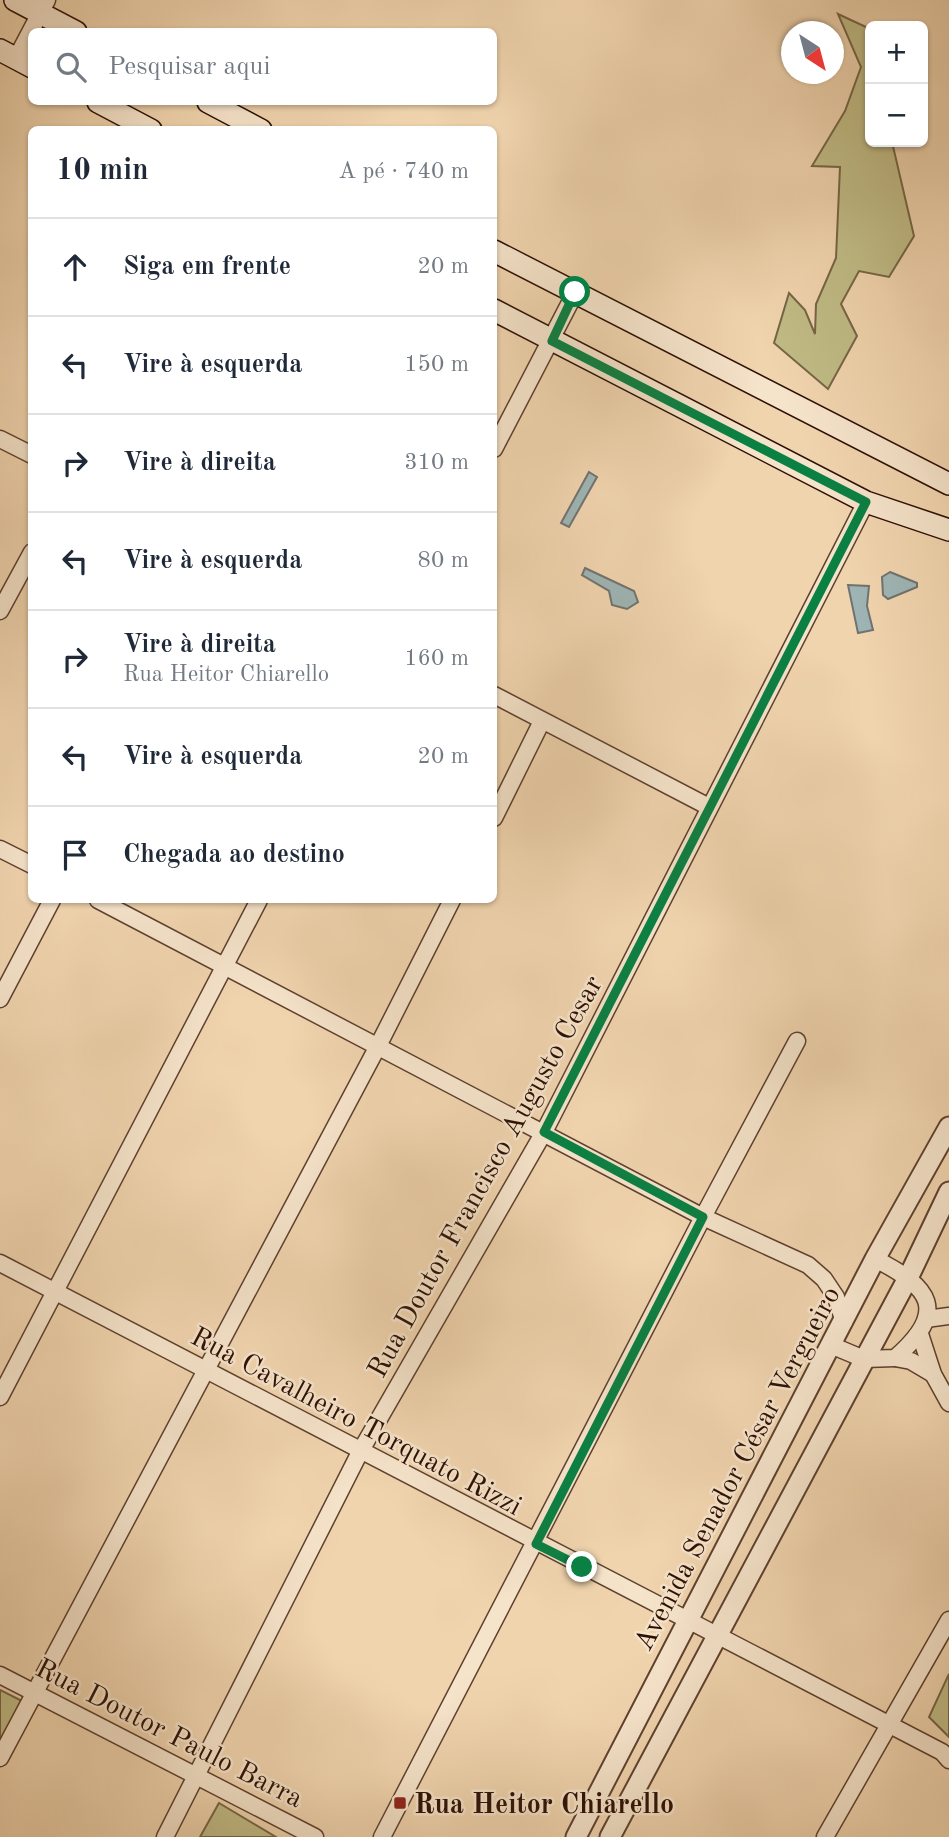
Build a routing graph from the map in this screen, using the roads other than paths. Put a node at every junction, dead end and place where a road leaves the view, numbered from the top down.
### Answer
1 (15, 0) edge
2 (44, 7) edge
3 (33, 28) edge
4 (71, 28) edge
5 (28, 37) edge
6 (16, 59) edge
7 (104, 105) edge
8 (214, 105) edge
9 (143, 126) edge
10 (253, 126) edge
11 (497, 253) edge
12 (575, 292) junction
13 (497, 312) edge
14 (552, 341) junction
15 (0, 439) edge
16 (497, 443) edge
17 (28, 453) edge
18 (949, 484) edge
19 (866, 502) junction
20 (949, 530) edge
21 (28, 559) edge
22 (0, 611) edge
23 (497, 697) edge
24 (542, 721) junction
25 (709, 807) junction
26 (497, 812) edge
27 (0, 849) edge
28 (28, 863) edge
29 (50, 903) edge
30 (104, 903) edge
31 (258, 903) edge
32 (450, 903) edge
33 (226, 967) junction
34 (0, 999) edge
35 (797, 1041) dead end
36 (378, 1046) junction
37 (948, 1131) edge
38 (544, 1132) junction
39 (949, 1192) edge
40 (703, 1217) junction
41 (875, 1259) junction
42 (0, 1263) edge
43 (909, 1276) junction
44 (54, 1292) junction
45 (949, 1316) edge
46 (844, 1322) junction
47 (923, 1326) junction
48 (833, 1346) junction
49 (895, 1358) junction
50 (864, 1359) junction
51 (205, 1369) junction
52 (933, 1374) junction
53 (0, 1397) edge
54 (949, 1403) edge
55 (360, 1452) junction
56 (536, 1544) junction
57 (949, 1620) edge
58 (687, 1621) junction
59 (716, 1636) junction
60 (0, 1675) edge
61 (34, 1692) junction
62 (888, 1724) junction
63 (0, 1758) edge
64 (949, 1760) edge
65 (197, 1776) junction
66 (593, 1805) junction
67 (619, 1819) junction
68 (165, 1837) edge
69 (315, 1837) edge
70 (382, 1837) edge
71 (576, 1837) edge
72 (610, 1837) edge
73 (825, 1837) edge

1 - 2 main road
2 - 3 street
2 - 4 main road
5 - 6 street
7 - 9 main road
8 - 10 main road
11 - 12 main road
12 - 14 street
12 - 18 main road
13 - 14 main road
14 - 16 street
14 - 19 main road
15 - 17 street
19 - 20 main road
19 - 25 street, Rua Doutor Francisco Augusto Cesar
21 - 22 street
23 - 24 street
24 - 25 street
24 - 26 street
25 - 38 street, Rua Doutor Francisco Augusto Cesar
27 - 28 street
29 - 34 street
30 - 33 street
31 - 33 street
32 - 36 street
33 - 36 street
33 - 44 street
35 - 40 street
36 - 38 street
36 - 51 street
37 - 41 street, Avenida Senador César Vergueiro
38 - 40 street
38 - 55 street, Rua Doutor Francisco Augusto Cesar
39 - 43 street
40 - 46 street
40 - 56 street
41 - 43 street
41 - 46 street, Avenida Senador César Vergueiro
42 - 44 street, Rua Cavalheiro Torquato Rizzi
43 - 47 street
43 - 50 street
44 - 51 street, Rua Cavalheiro Torquato Rizzi
44 - 53 street
45 - 47 street
46 - 48 street, Avenida Senador César Vergueiro
47 - 49 street
47 - 52 street
48 - 50 street
48 - 58 street, Avenida Senador César Vergueiro
49 - 50 street
49 - 52 street
50 - 59 street
51 - 55 street, Rua Cavalheiro Torquato Rizzi
51 - 61 street
52 - 54 street
55 - 56 street, Rua Cavalheiro Torquato Rizzi
55 - 65 street, Rua Doutor Francisco Augusto Cesar
56 - 58 street, Rua Cavalheiro Torquato Rizzi
56 - 70 street
57 - 62 street
58 - 59 street, Rua Cavalheiro Torquato Rizzi
58 - 66 street, Avenida Senador César Vergueiro
59 - 62 street, Rua Cavalheiro Torquato Rizzi
59 - 67 street
60 - 61 street, Rua Doutor Paulo Barra
61 - 63 street
61 - 65 street, Rua Doutor Paulo Barra
62 - 64 street, Rua Cavalheiro Torquato Rizzi
62 - 73 street
65 - 68 street, Rua Doutor Francisco Augusto Cesar
65 - 69 street, Rua Doutor Paulo Barra
66 - 67 street
66 - 71 street, Avenida Senador César Vergueiro
67 - 72 street

